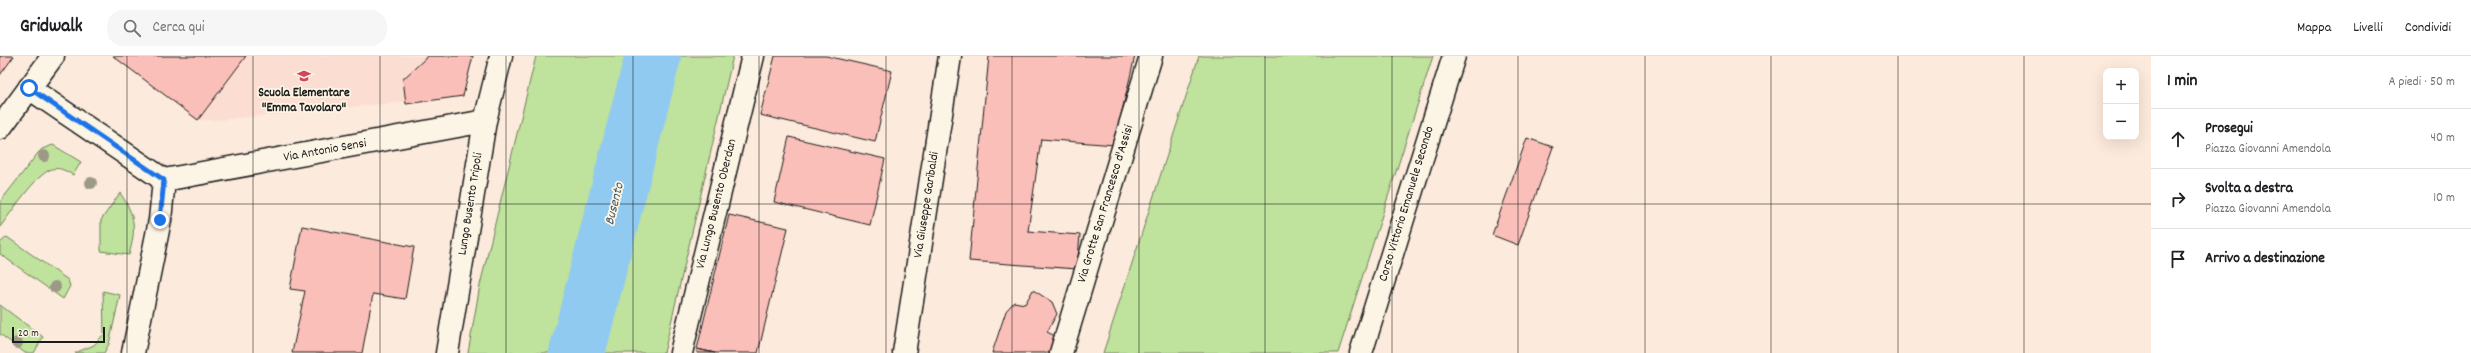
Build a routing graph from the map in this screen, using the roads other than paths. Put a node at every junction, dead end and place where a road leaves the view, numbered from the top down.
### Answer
1 (53, 56) edge
2 (501, 56) edge
3 (753, 56) edge
4 (950, 56) edge
5 (1151, 56) edge
6 (1454, 56) edge
7 (29, 88) junction
8 (485, 121) junction
9 (0, 128) edge
10 (164, 180) junction
11 (133, 353) edge
12 (447, 353) edge
13 (681, 353) edge
14 (904, 353) edge
15 (1061, 353) edge
16 (1361, 353) edge

1 - 7 street
2 - 8 street, Lungo Busento Tripoli
3 - 13 street, Via Lungo Busento Oberdan
4 - 14 street, Via Giuseppe Garibaldi
5 - 15 street, Via Grotte San Francesco d'Assisi
6 - 16 street, Corso Vittorio Emanuele Secondo
7 - 9 street
7 - 10 street
8 - 10 street, Via Antonio Sensi
8 - 12 street, Lungo Busento Tripoli
10 - 11 street

